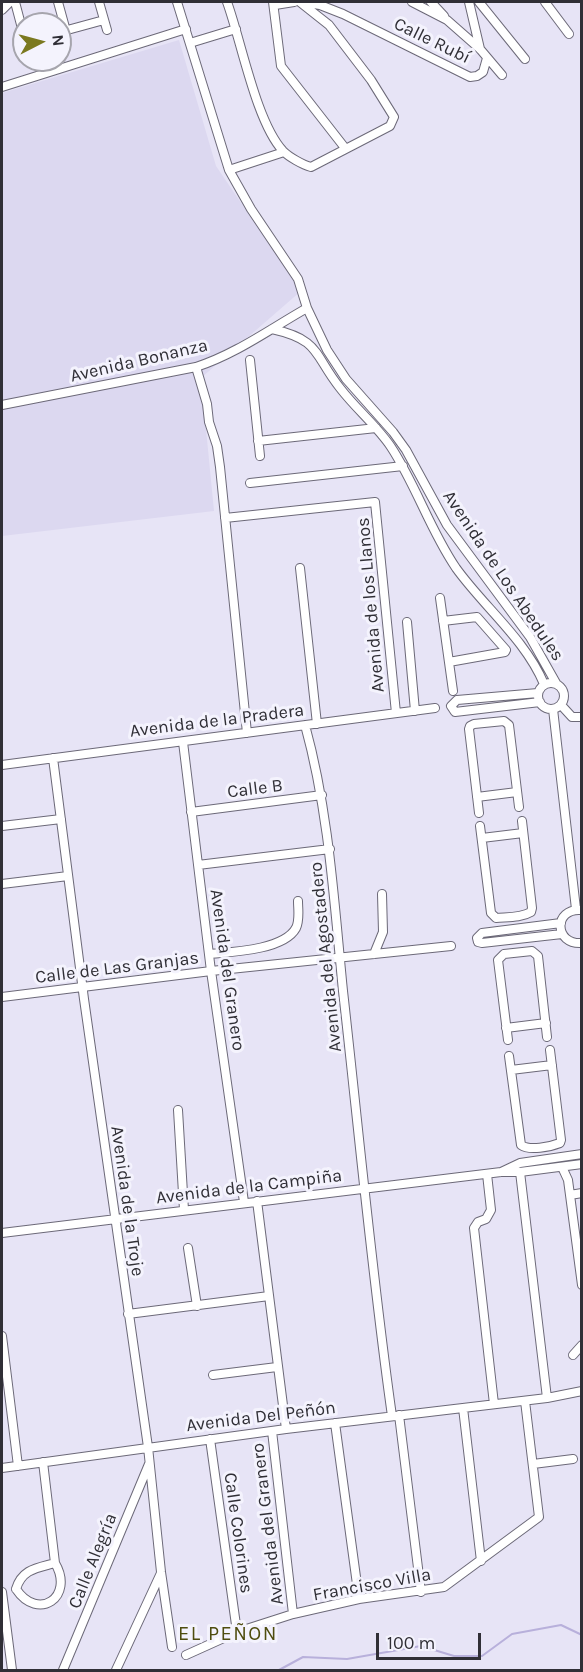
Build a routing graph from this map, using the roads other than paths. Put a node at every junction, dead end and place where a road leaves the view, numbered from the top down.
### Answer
1 (10, 2) edge
2 (99, 2) edge
3 (177, 2) edge
4 (227, 2) edge
5 (294, 2) edge
6 (301, 2) edge
7 (412, 2) edge
8 (431, 2) edge
9 (469, 2) edge
10 (479, 2) edge
11 (545, 2) edge
12 (274, 3) edge
13 (2, 10) edge
14 (104, 20) junction
15 (447, 20) junction
16 (72, 29) edge
17 (186, 29) junction
18 (236, 29) junction
19 (107, 30) dead end
20 (569, 34) dead end
21 (190, 43) junction
22 (480, 49) junction
23 (487, 58) junction
24 (525, 59) dead end
25 (502, 75) dead end
26 (2, 87) edge
27 (345, 148) junction
28 (284, 152) junction
29 (229, 170) junction
30 (307, 308) junction
31 (272, 328) junction
32 (250, 360) dead end
33 (196, 367) junction
34 (361, 398) junction
35 (2, 405) edge
36 (354, 405) junction
37 (376, 428) junction
38 (258, 441) junction
39 (260, 456) dead end
40 (403, 466) junction
41 (250, 483) dead end
42 (225, 518) junction
43 (467, 553) junction
44 (473, 561) junction
45 (453, 562) junction
46 (300, 568) dead end
47 (459, 571) junction
48 (440, 598) dead end
49 (443, 621) junction
50 (406, 622) dead end
51 (503, 624) junction
52 (493, 632) junction
53 (449, 662) junction
54 (556, 683) junction
55 (544, 684) junction
56 (453, 691) dead end
57 (538, 693) junction
58 (540, 702) junction
59 (561, 705) junction
60 (435, 708) dead end
61 (486, 709) junction
62 (552, 709) junction
63 (415, 711) junction
64 (396, 713) junction
65 (582, 717) edge
66 (488, 722) junction
67 (317, 724) junction
68 (305, 725) junction
69 (247, 734) junction
70 (183, 742) junction
71 (53, 758) junction
72 (2, 765) edge
73 (517, 792) junction
74 (322, 795) junction
75 (477, 797) junction
76 (519, 807) dead end
77 (191, 812) junction
78 (479, 813) dead end
79 (61, 819) junction
80 (522, 821) dead end
81 (2, 826) edge
82 (480, 826) dead end
83 (523, 833) junction
84 (482, 838) junction
85 (330, 849) junction
86 (198, 864) junction
87 (68, 876) junction
88 (2, 884) edge
89 (382, 894) dead end
90 (298, 901) dead end
91 (579, 910) edge
92 (510, 917) junction
93 (561, 923) junction
94 (512, 930) junction
95 (562, 934) junction
96 (514, 940) junction
97 (581, 944) edge
98 (451, 946) dead end
99 (515, 952) junction
100 (209, 954) junction
101 (374, 954) junction
102 (340, 956) junction
103 (211, 971) junction
104 (82, 988) junction
105 (2, 997) edge
106 (546, 1023) junction
107 (506, 1028) junction
108 (547, 1037) dead end
109 (508, 1040) dead end
110 (550, 1050) dead end
111 (509, 1056) dead end
112 (552, 1065) junction
113 (511, 1070) junction
114 (178, 1110) dead end
115 (550, 1154) junction
116 (582, 1154) edge
117 (582, 1164) edge
118 (533, 1166) junction
119 (566, 1166) junction
120 (501, 1172) junction
121 (520, 1172) junction
122 (487, 1173) junction
123 (364, 1187) junction
124 (582, 1193) edge
125 (570, 1195) junction
126 (257, 1201) junction
127 (244, 1202) junction
128 (184, 1210) junction
129 (115, 1220) junction
130 (2, 1233) edge
131 (188, 1248) dead end
132 (582, 1285) edge
133 (269, 1296) junction
134 (197, 1305) junction
135 (128, 1314) junction
136 (2, 1336) edge
137 (582, 1345) edge
138 (573, 1355) dead end
139 (278, 1366) junction
140 (213, 1375) dead end
141 (582, 1391) edge
142 (547, 1398) junction
143 (525, 1401) junction
144 (494, 1404) junction
145 (463, 1408) junction
146 (396, 1416) junction
147 (334, 1423) junction
148 (286, 1429) junction
149 (272, 1431) junction
150 (210, 1438) junction
151 (148, 1447) junction
152 (573, 1459) dead end
153 (43, 1462) junction
154 (149, 1463) junction
155 (533, 1464) junction
156 (18, 1466) junction
157 (2, 1468) edge
158 (481, 1562) junction
159 (55, 1563) junction
160 (161, 1572) junction
161 (16, 1588) junction
162 (2, 1591) edge
163 (421, 1592) junction
164 (359, 1599) junction
165 (293, 1614) junction
166 (237, 1632) junction
167 (172, 1647) dead end
168 (186, 1654) dead end
169 (12, 1671) edge
170 (63, 1671) edge
171 (116, 1671) edge

1 - 13 street
2 - 14 street
3 - 17 street, Avenida de Los Abedules
4 - 18 street
5 - 12 street
6 - 23 street, Calle Rubí
6 - 27 street
7 - 15 street
8 - 15 street
9 - 22 street
10 - 24 street
11 - 20 street
12 - 27 street
14 - 16 street
14 - 19 street
15 - 22 street
17 - 21 street, Avenida de Los Abedules
17 - 26 street
18 - 21 street
18 - 28 street
21 - 29 street, Avenida de Los Abedules
22 - 23 street
23 - 25 street
27 - 28 street
28 - 29 street
29 - 30 street, Avenida de Los Abedules
30 - 31 street, Avenida Bonanza
30 - 34 street, Avenida de Los Abedules
31 - 33 street, Avenida Bonanza
31 - 36 street, Avenida de Los Abedules
32 - 38 street
33 - 35 street, Avenida Bonanza
33 - 42 street
34 - 36 street
34 - 43 street, Avenida de Los Abedules
36 - 37 street, Avenida de Los Abedules
37 - 38 street
37 - 40 street, Avenida de Los Abedules
38 - 39 street
40 - 41 street
40 - 45 street, Avenida de Los Abedules
42 - 64 street, Avenida de los Llanos
42 - 69 street
43 - 44 street, Avenida de Los Abedules
43 - 45 street
44 - 47 street
44 - 54 street, Avenida de Los Abedules
45 - 47 street, Avenida de Los Abedules
46 - 67 street
47 - 51 street, Avenida de Los Abedules
48 - 49 street
49 - 52 street
49 - 53 street
50 - 63 street
51 - 52 street
51 - 55 street, Avenida de Los Abedules
52 - 53 street
53 - 56 street
54 - 55 street
54 - 59 street
55 - 57 street
57 - 58 street
57 - 61 street
58 - 61 street
58 - 62 street
59 - 62 street
59 - 65 street
60 - 63 street, Avenida de la Pradera
61 - 66 street
62 - 91 street
63 - 64 street, Avenida de la Pradera
64 - 67 street, Avenida de la Pradera
66 - 73 street
66 - 75 street
67 - 68 street, Avenida de la Pradera
68 - 69 street, Avenida de la Pradera
68 - 74 street, Avenida del Agostadero
69 - 70 street, Avenida de la Pradera
70 - 71 street, Avenida de la Pradera
70 - 77 street, Avenida del Granero
71 - 72 street, Avenida de la Pradera
71 - 79 street, Avenida de la Troje
73 - 75 street
73 - 76 street
74 - 77 street, Calle B
74 - 85 street, Avenida del Agostadero
75 - 78 street
77 - 86 street, Avenida del Granero
79 - 81 street
79 - 87 street, Avenida de la Troje
80 - 83 street
82 - 84 street
83 - 84 street
83 - 92 street
84 - 92 street
85 - 86 street
85 - 102 street, Avenida del Agostadero
86 - 100 street, Avenida del Granero
87 - 88 street
87 - 104 street, Avenida de la Troje
89 - 101 street
90 - 100 street
91 - 93 street
92 - 94 street
93 - 94 street
93 - 95 street
94 - 96 street
95 - 96 street
95 - 97 street
96 - 99 street
98 - 101 street, Calle de Las Granjas
99 - 106 street
99 - 107 street
100 - 103 street, Avenida del Granero
101 - 102 street, Calle de Las Granjas
102 - 103 street, Calle de Las Granjas
102 - 123 street, Avenida del Agostadero
103 - 104 street, Calle de Las Granjas
103 - 127 street, Avenida del Granero
104 - 105 street, Calle de Las Granjas
104 - 129 street, Avenida de la Troje
106 - 107 street
106 - 108 street
107 - 109 street
110 - 112 street
111 - 113 street
112 - 113 street
112 - 115 street
113 - 115 street
114 - 128 street
115 - 116 street, Avenida de la Campiña
115 - 118 street, Avenida de la Campiña
115 - 119 street, Avenida de la Campiña
117 - 119 street, Avenida de la Campiña
118 - 120 street, Avenida de la Campiña
118 - 121 street, Avenida de la Campiña
119 - 125 street
120 - 121 street, Avenida de la Campiña
120 - 122 street, Avenida de la Campiña
121 - 142 street
122 - 123 street, Avenida de la Campiña
122 - 144 street
123 - 126 street, Avenida de la Campiña
123 - 146 street
124 - 125 street
125 - 132 street
126 - 127 street, Avenida de la Campiña
126 - 133 street, Avenida del Granero
127 - 128 street, Avenida de la Campiña
128 - 129 street, Avenida de la Campiña
129 - 130 street, Avenida de la Campiña
129 - 135 street, Avenida de la Troje
131 - 134 street
133 - 134 street
133 - 139 street, Avenida del Granero
134 - 135 street
135 - 151 street, Avenida de la Troje
136 - 156 street
137 - 138 street
139 - 140 street
139 - 148 street, Avenida del Granero
141 - 142 street, Avenida Del Peñón
142 - 143 street, Avenida Del Peñón
143 - 144 street, Avenida Del Peñón
143 - 155 street, Francisco Villa
144 - 145 street, Avenida Del Peñón
145 - 146 street, Avenida Del Peñón
145 - 158 street
146 - 147 street, Avenida Del Peñón
146 - 163 street
147 - 148 street, Avenida Del Peñón
147 - 164 street
148 - 149 street, Avenida Del Peñón
149 - 150 street, Avenida Del Peñón
149 - 165 street, Avenida del Granero
150 - 151 street, Avenida Del Peñón
150 - 166 street, Calle Colorines
151 - 153 street, Avenida Del Peñón
151 - 154 street, Avenida de la Troje
152 - 155 street
153 - 156 street, Avenida Del Peñón
153 - 159 street, Calle Alegría
154 - 160 street, Avenida de la Troje
154 - 170 street, Calle Alegría
155 - 158 street, Francisco Villa
156 - 157 street, Avenida Del Peñón
158 - 163 street, Francisco Villa
159 - 161 street, Calle Alegría
159 - 161 street, Calle Alegría
160 - 167 street, Avenida de la Troje
160 - 171 street
161 - 162 street
162 - 169 street
163 - 164 street, Francisco Villa
164 - 165 street, Francisco Villa
165 - 166 street, Francisco Villa
166 - 168 street, Francisco Villa

